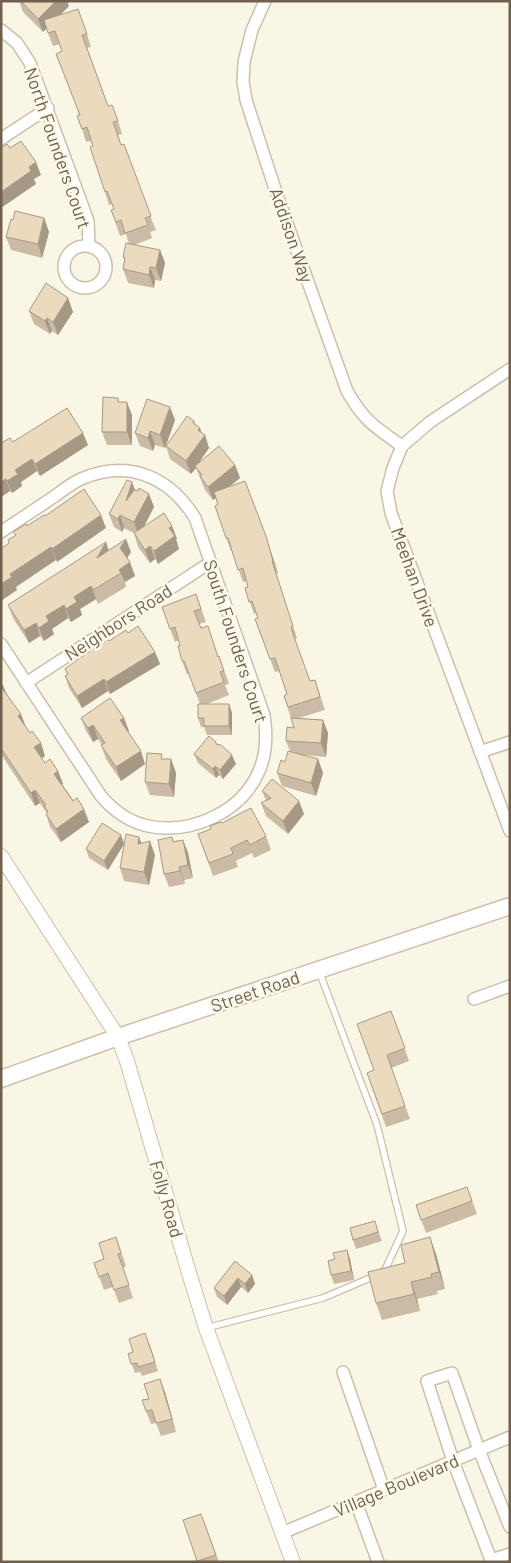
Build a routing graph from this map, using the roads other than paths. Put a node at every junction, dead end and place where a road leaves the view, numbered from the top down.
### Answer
1 (265, 1) edge
2 (1, 30) edge
3 (48, 108) junction
4 (1, 139) edge
5 (89, 246) dead end
6 (510, 369) edge
7 (402, 446) junction
8 (1, 532) edge
9 (211, 562) junction
10 (1, 644) edge
11 (26, 683) junction
12 (510, 742) edge
13 (480, 752) junction
14 (510, 831) edge
15 (1, 856) edge
16 (510, 906) edge
17 (319, 970) junction
18 (510, 986) edge
19 (474, 999) dead end
20 (118, 1037) junction
21 (1, 1079) edge
22 (206, 1328) junction
23 (343, 1372) dead end
24 (510, 1437) edge
25 (479, 1450) junction
26 (453, 1461) junction
27 (384, 1490) junction
28 (356, 1502) junction
29 (510, 1527) edge
30 (282, 1533) junction
31 (510, 1554) edge
32 (293, 1562) edge
33 (378, 1562) edge

1 - 7 street, Addison Way
2 - 3 street, North Founders Court
3 - 4 street
3 - 5 street, North Founders Court
6 - 7 street, Meehan Drive
7 - 13 street, Meehan Drive
8 - 9 street, South Founders Court
9 - 11 street, Neighbors Road
9 - 11 street, South Founders Court
10 - 11 street, South Founders Court
12 - 13 street
13 - 14 street, Meehan Drive
15 - 20 street, Folly Road
16 - 17 main road, Street Road
17 - 20 main road, Street Road
17 - 22 lane
18 - 19 street
20 - 21 main road, Street Road
20 - 22 street, Folly Road
22 - 30 street, Folly Road
23 - 27 street
24 - 25 street, Village Boulevard
25 - 26 street, Village Boulevard
25 - 26 street
25 - 29 street
26 - 27 street, Village Boulevard
26 - 31 street
27 - 28 street, Village Boulevard
28 - 30 street, Village Boulevard
28 - 33 street
30 - 32 street, Folly Road

